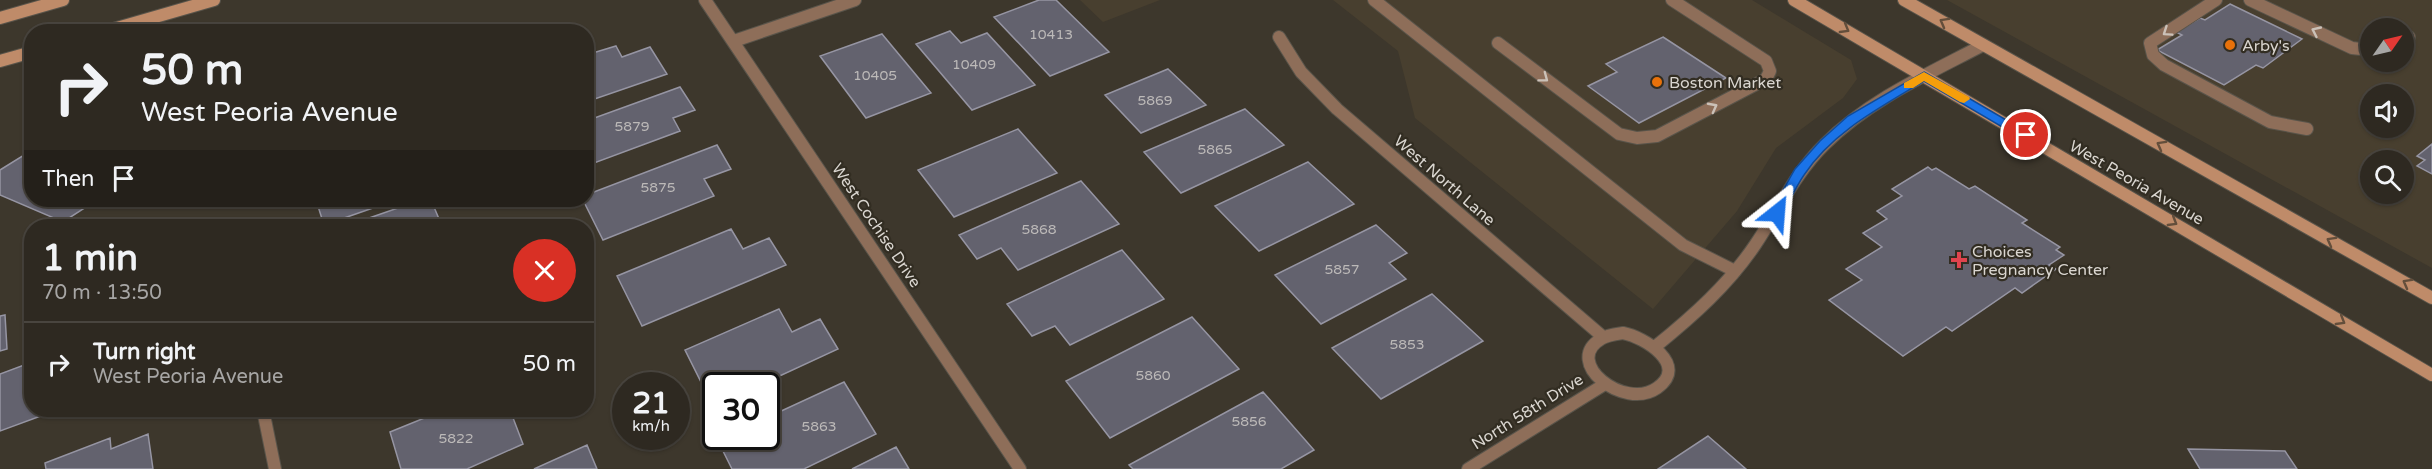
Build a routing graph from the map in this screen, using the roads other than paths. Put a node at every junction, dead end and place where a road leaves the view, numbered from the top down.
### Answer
1 (63, 0) edge
2 (214, 0) edge
3 (705, 0) edge
4 (855, 0) edge
5 (1374, 0) edge
6 (1672, 0) edge
7 (1794, 0) edge
8 (1904, 0) edge
9 (2216, 0) edge
10 (2250, 0) edge
11 (0, 18) edge
12 (131, 24) edge
13 (1279, 38) dead end
14 (734, 41) junction
15 (1498, 43) dead end
16 (1983, 45) junction
17 (2360, 49) edge
18 (24, 54) edge
19 (0, 61) edge
20 (1924, 76) junction
21 (2307, 129) dead end
22 (1735, 271) junction
23 (2432, 298) edge
24 (1602, 336) junction
25 (1656, 346) junction
26 (2432, 375) edge
27 (1605, 384) junction
28 (264, 417) edge
29 (275, 469) edge
30 (1020, 469) edge
31 (1468, 469) edge

1 - 11 main road
2 - 12 main road
3 - 14 street, West Cochise Drive
4 - 14 street
5 - 22 street
15 -> 6 street
7 -> 20 main road, West Peoria Avenue
16 -> 8 main road
9 -> 21 street
17 -> 10 street
13 - 24 street, West North Lane
14 - 30 street, West Cochise Drive
16 - 20 street
23 -> 16 main road
18 - 19 main road
20 - 22 street
20 -> 26 main road, West Peoria Avenue
22 - 25 street
24 - 25 street
24 - 27 street, North 58th Drive
25 - 27 street, North 58th Drive
27 - 31 street, North 58th Drive
28 - 29 street

